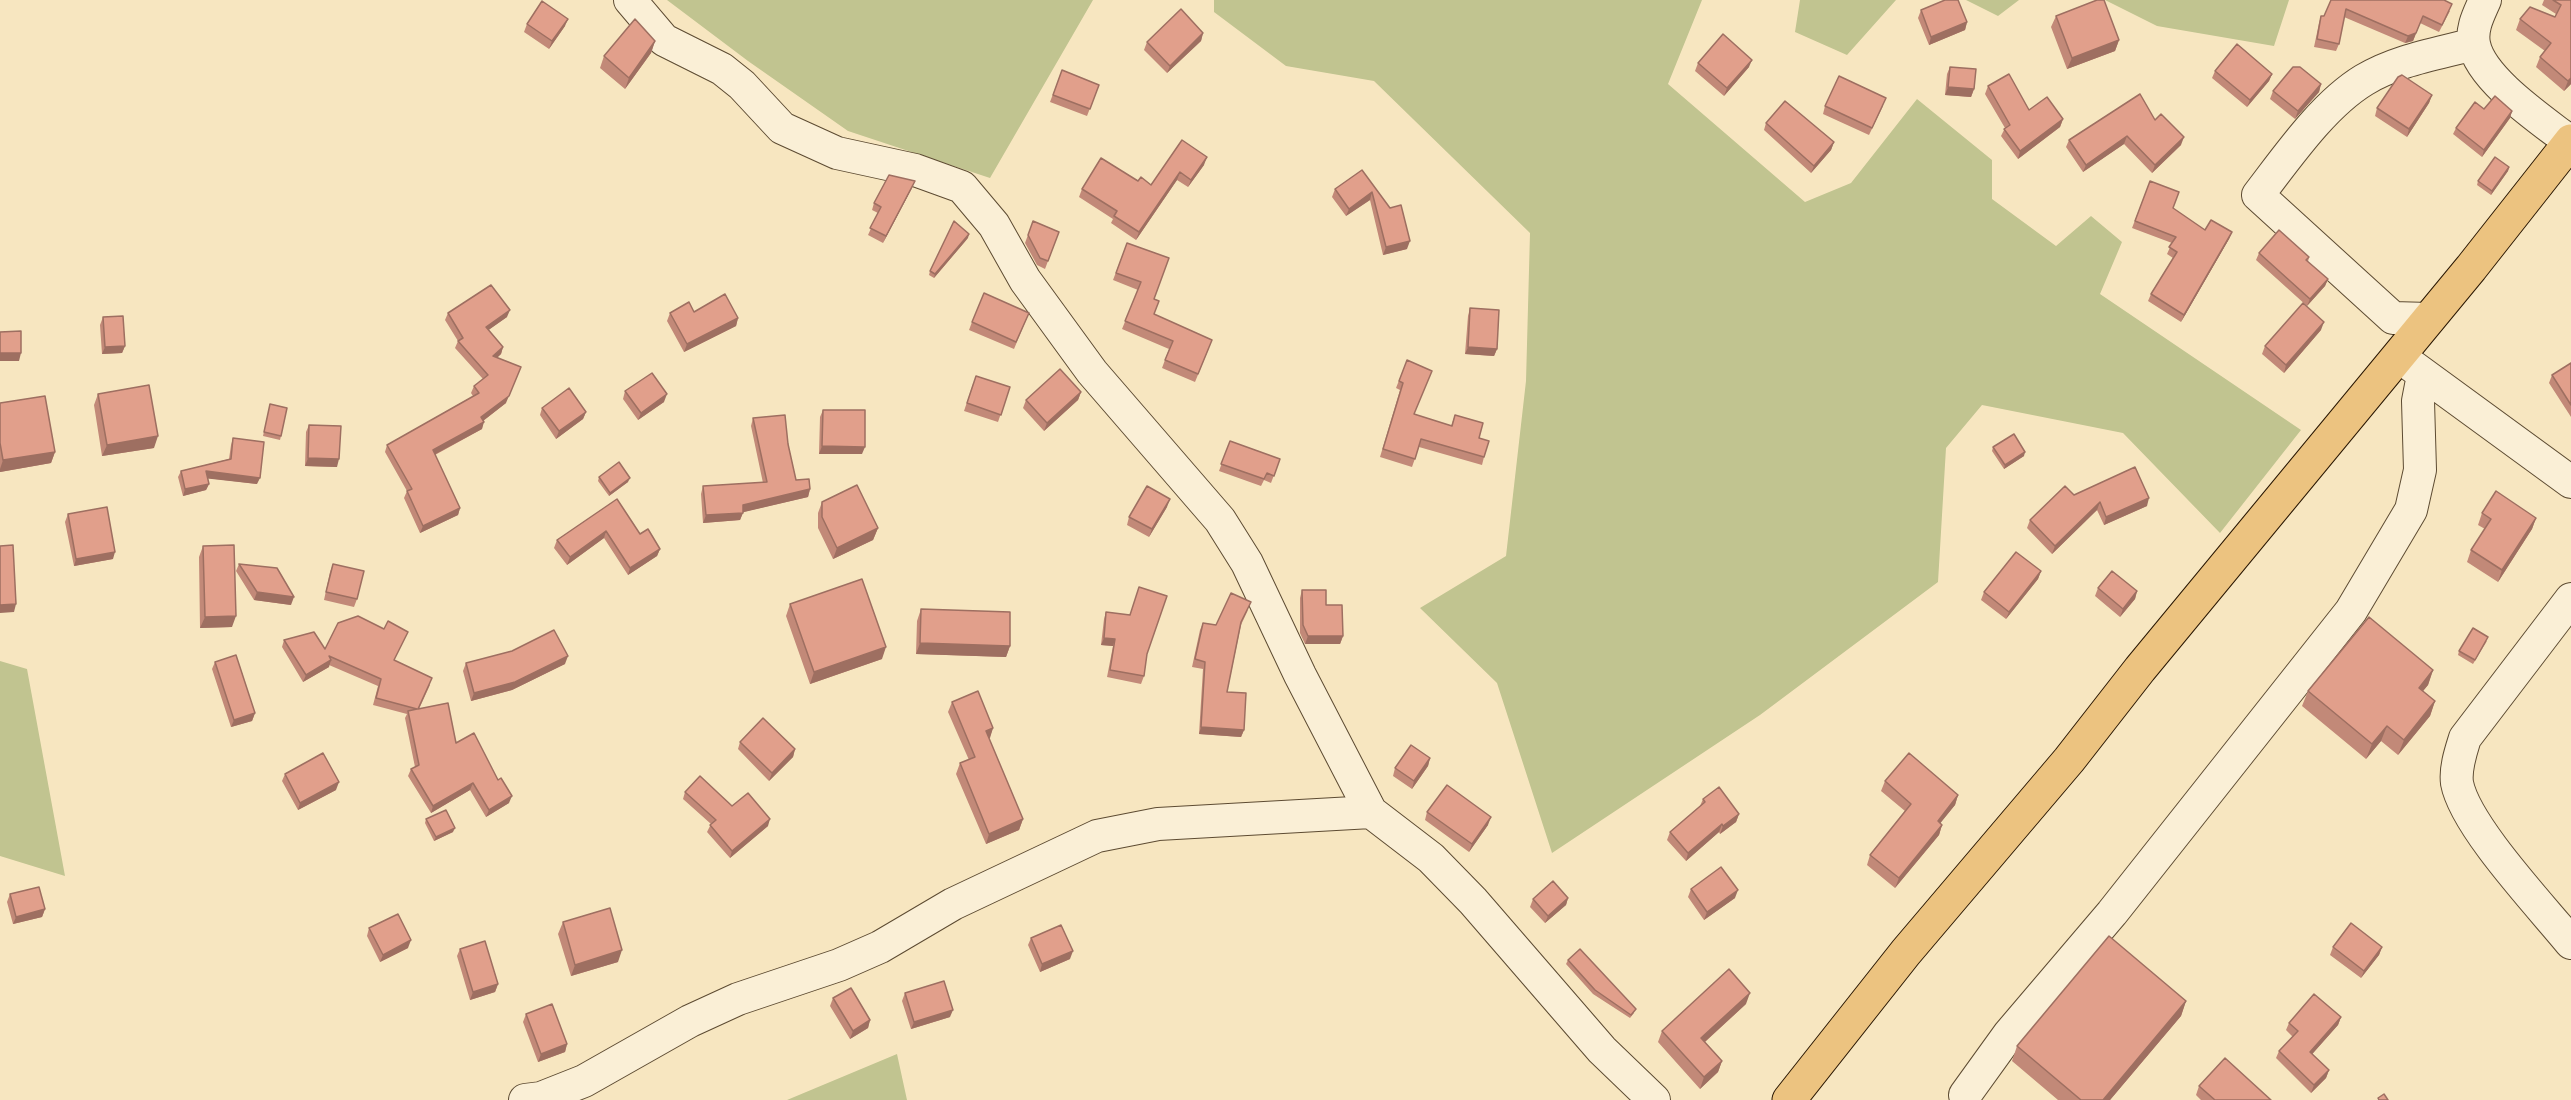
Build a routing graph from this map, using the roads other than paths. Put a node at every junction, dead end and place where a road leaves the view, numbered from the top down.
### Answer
1 (630, 0) edge
2 (2485, 0) edge
3 (2474, 44) junction
4 (2571, 141) edge
5 (2429, 319) junction
6 (2411, 365) junction
7 (2571, 483) edge
8 (2571, 599) edge
9 (1371, 812) junction
10 (2571, 943) edge
11 (1965, 1095) dead end
12 (525, 1100) edge
13 (1654, 1100) edge
14 (1789, 1100) edge

1 - 9 street
2 - 3 street
3 - 4 street
3 - 5 street
4 - 5 main road
5 - 6 main road
6 - 7 street
6 - 11 street
6 - 14 main road
8 - 10 street
9 - 12 street
9 - 13 street

